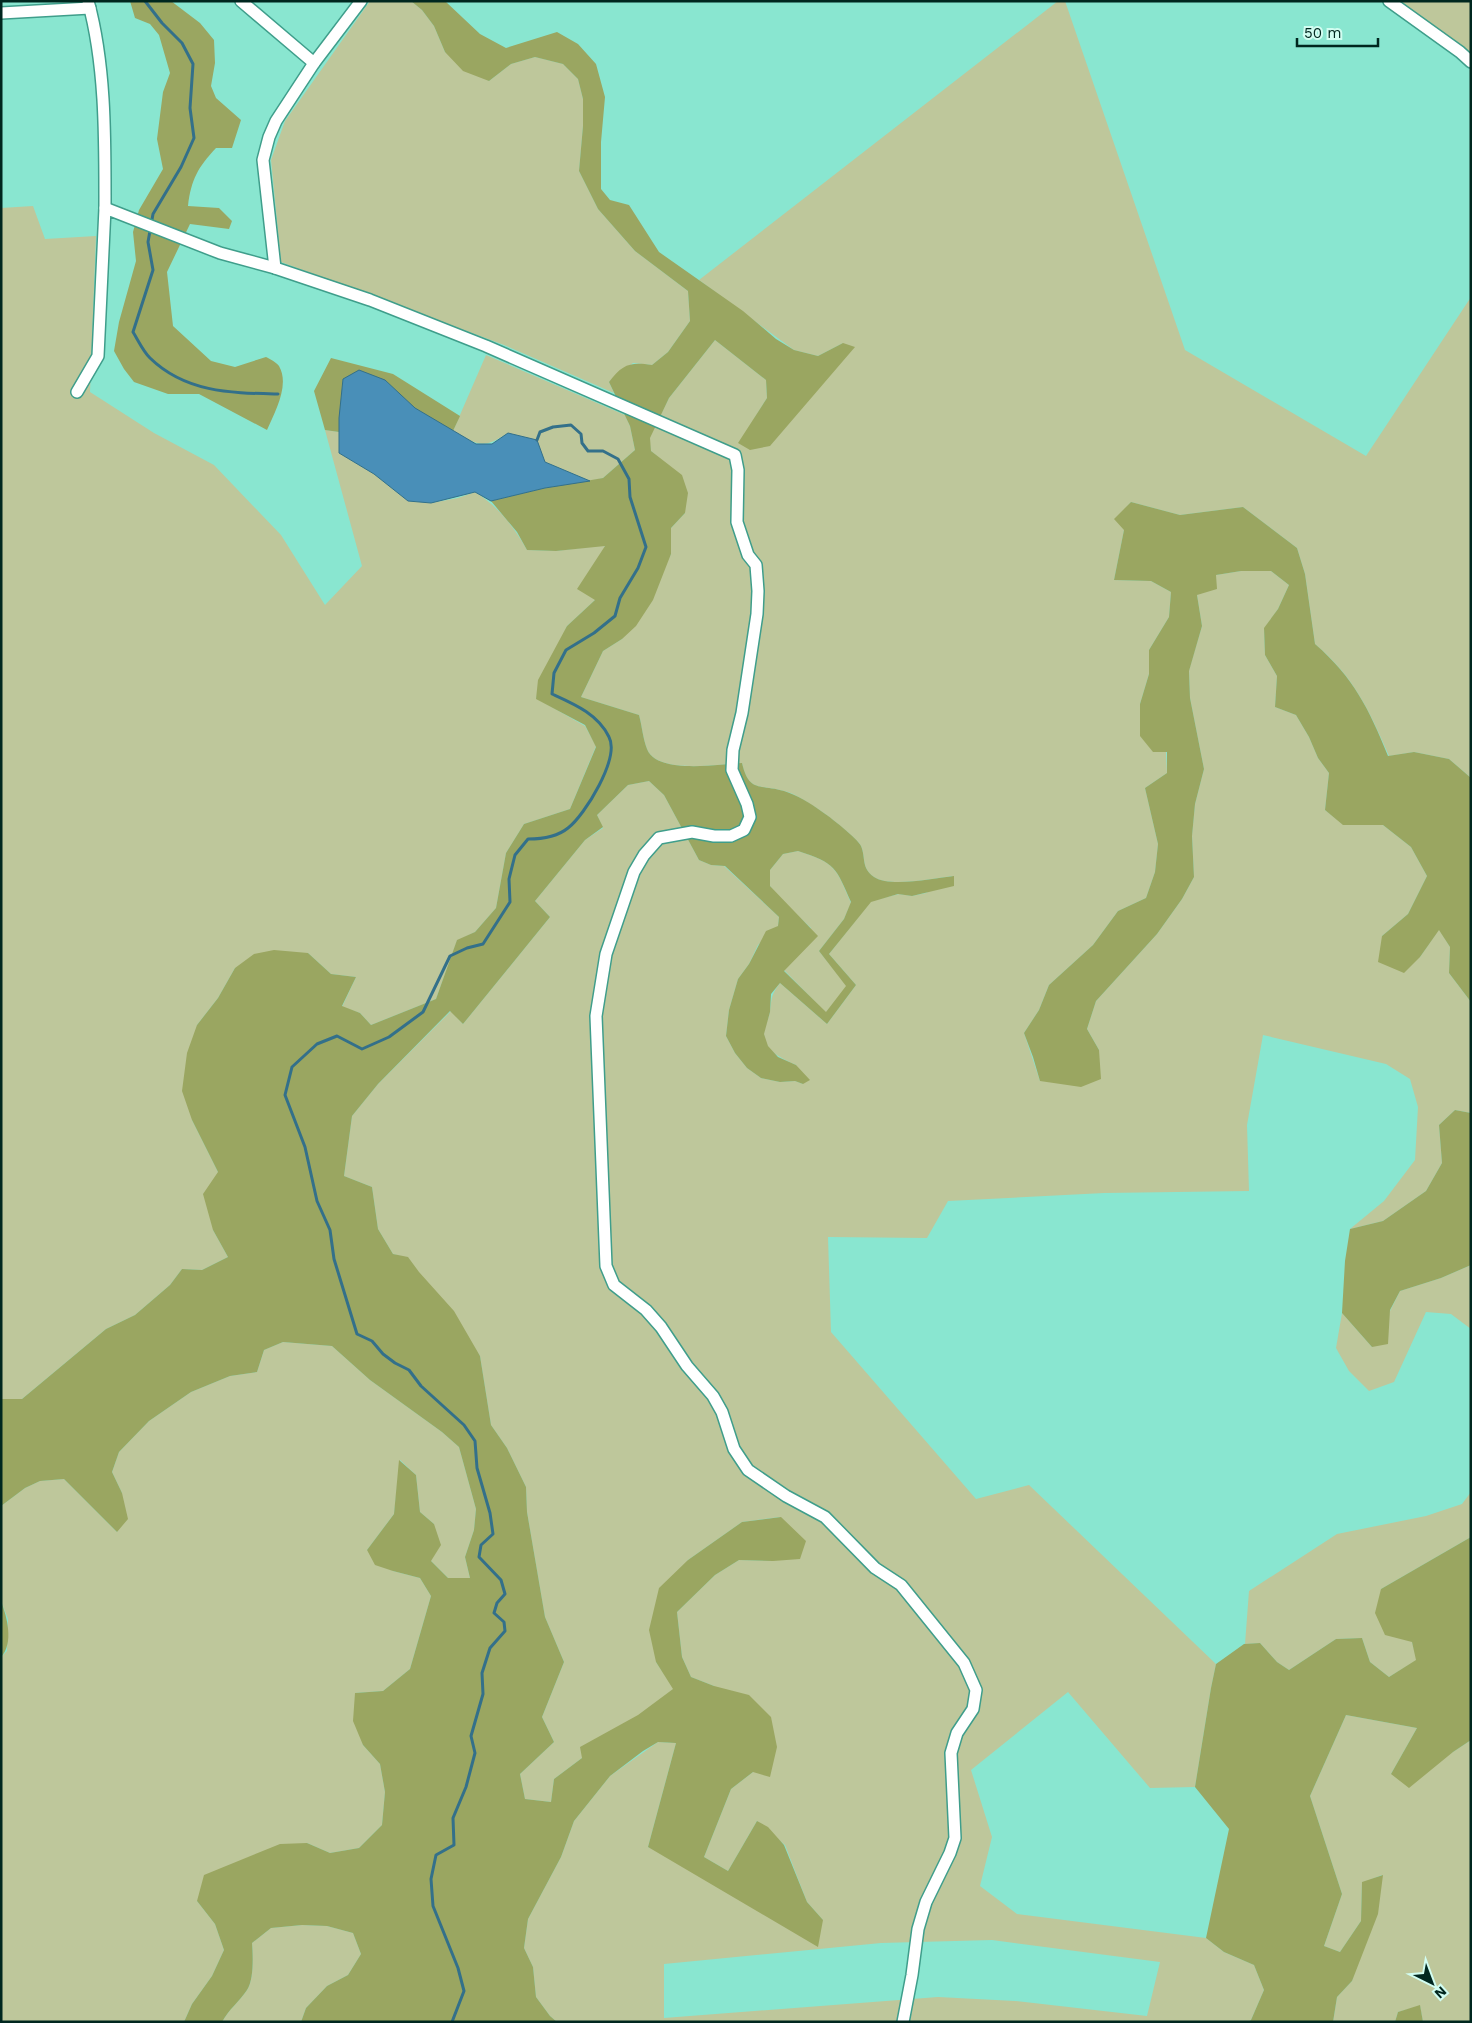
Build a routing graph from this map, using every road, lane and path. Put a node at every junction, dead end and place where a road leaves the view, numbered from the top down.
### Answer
1 (241, 1) edge
2 (362, 1) edge
3 (1389, 1) edge
4 (89, 5) edge
5 (1, 13) edge
6 (1471, 62) edge
7 (314, 63) junction
8 (105, 208) junction
9 (275, 268) junction
10 (77, 392) dead end
11 (903, 2022) edge

1 - 7 street
2 - 7 street
3 - 6 street
4 - 5 street
4 - 8 street
7 - 9 street
8 - 9 street
8 - 10 street
9 - 11 street

